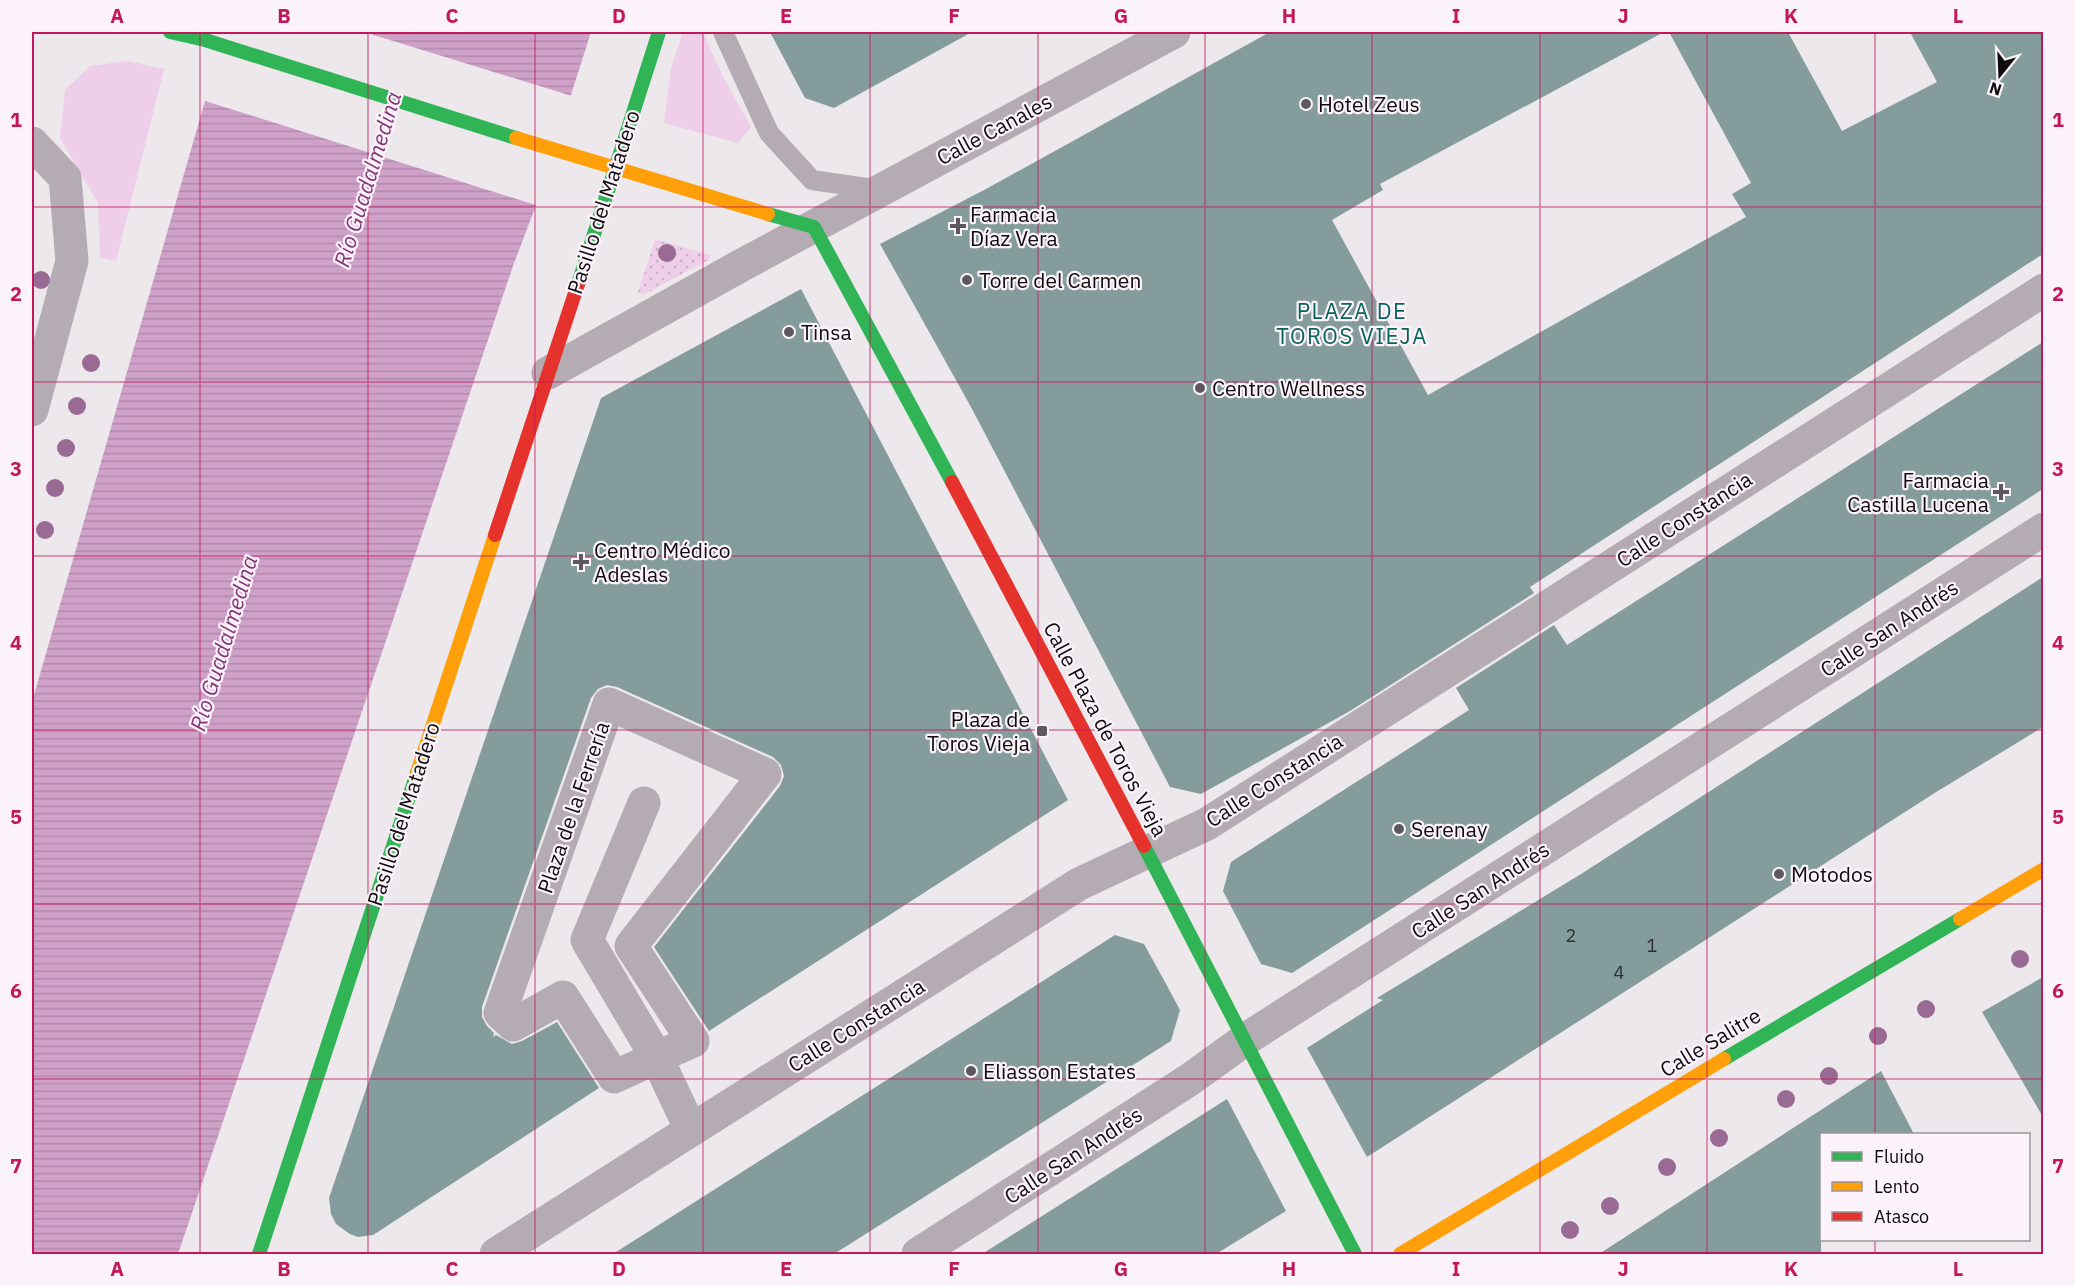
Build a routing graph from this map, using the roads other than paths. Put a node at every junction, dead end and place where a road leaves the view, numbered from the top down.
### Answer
1 (170, 32) edge
2 (658, 32) edge
3 (723, 32) edge
4 (1174, 32) edge
5 (32, 143) edge
6 (615, 168) junction
7 (880, 190) junction
8 (814, 227) junction
9 (2043, 290) edge
10 (548, 373) junction
11 (32, 410) edge
12 (2043, 529) edge
13 (644, 803) dead end
14 (1147, 851) junction
15 (2043, 869) edge
16 (1246, 1040) junction
17 (657, 1058) junction
18 (691, 1130) junction
19 (261, 1252) edge
20 (496, 1254) edge
21 (918, 1254) edge
22 (1355, 1254) edge
23 (1400, 1254) edge

1 - 6 main road
2 - 6 main road, Pasillo del Matadero
3 - 7 lane
4 - 7 street, Calle Canales
5 - 11 street
6 - 8 main road
6 - 10 main road, Pasillo del Matadero
7 - 8 street, Calle Canales
8 - 10 street
8 - 14 main road, Calle Plaza de Toros Vieja
9 - 14 street, Calle Constancia
10 - 19 main road, Pasillo del Matadero
12 - 16 street, Calle San Andrés
13 - 17 street
14 - 16 main road, Calle Plaza de Toros Vieja
14 - 18 street, Calle Constancia
15 - 23 main road, Calle Salitre
16 - 21 street, Calle San Andrés
16 - 22 main road, Calle Plaza de Toros Vieja
17 - 17 street, Plaza de la Ferrería
17 - 18 street
18 - 20 street, Calle Constancia

